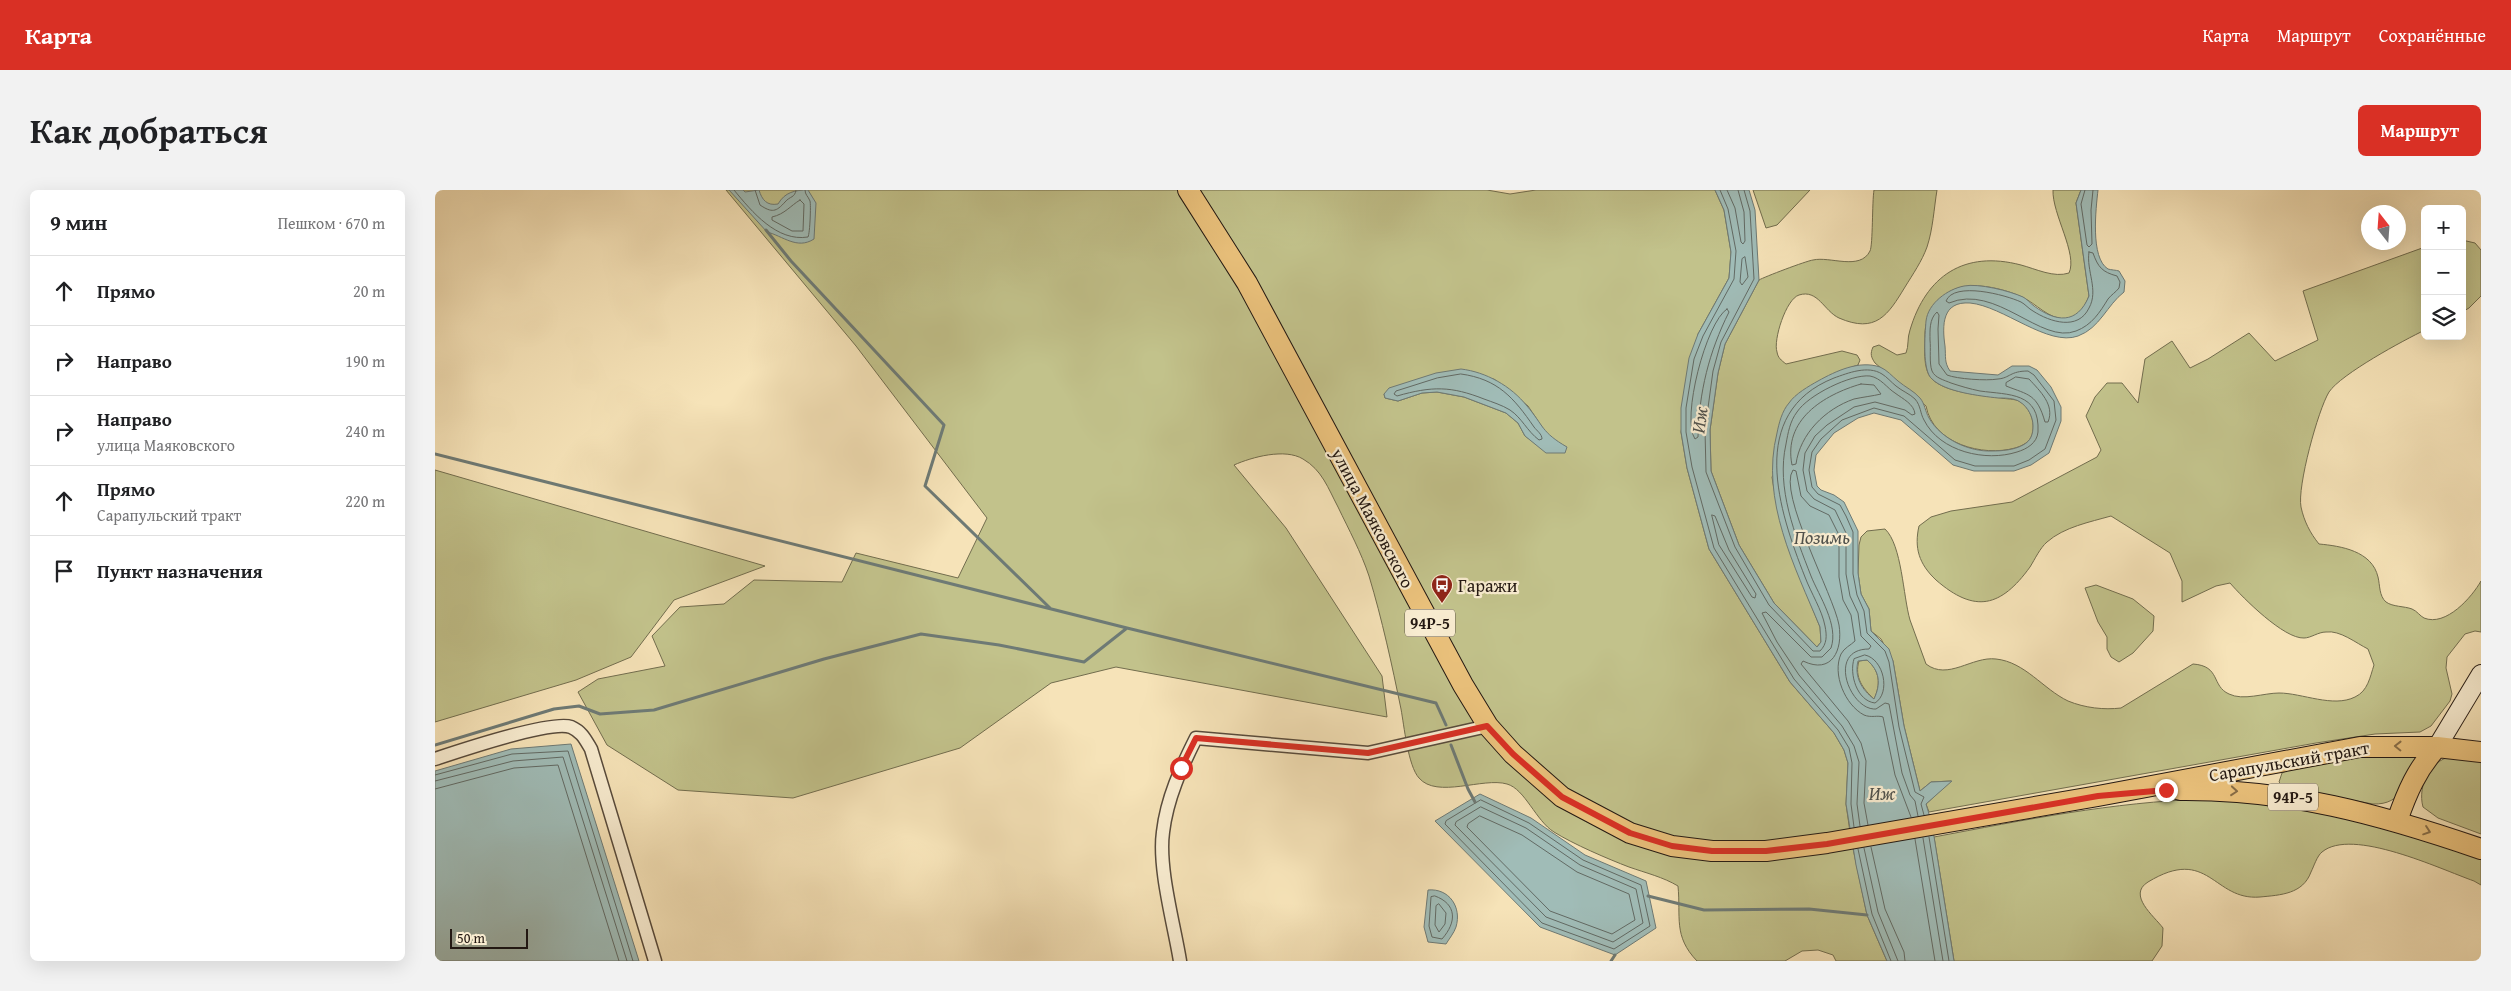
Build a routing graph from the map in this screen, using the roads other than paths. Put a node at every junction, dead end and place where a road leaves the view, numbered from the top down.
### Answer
1 (1188, 190) edge
2 (2481, 674) edge
3 (1487, 726) junction
4 (2437, 747) junction
5 (2481, 752) edge
6 (435, 758) edge
7 (2098, 796) junction
8 (2397, 821) junction
9 (1827, 844) joint
10 (2481, 849) edge
11 (655, 961) edge
12 (1180, 961) edge

1 - 3 main road, улица Маяковского / 94Р-5
2 - 4 street
3 - 9 main road, улица Маяковского / 94Р-5
3 - 12 street
4 - 5 main road, Сарапульский тракт / 94Р-5
4 -> 7 main road, Сарапульский тракт / 94Р-5
4 - 8 main road
6 - 11 street
7 -> 8 main road, Сарапульский тракт / 94Р-5
7 - 9 main road, Сарапульский тракт / 94Р-5
8 -> 10 main road, Сарапульский тракт / 94Р-5

